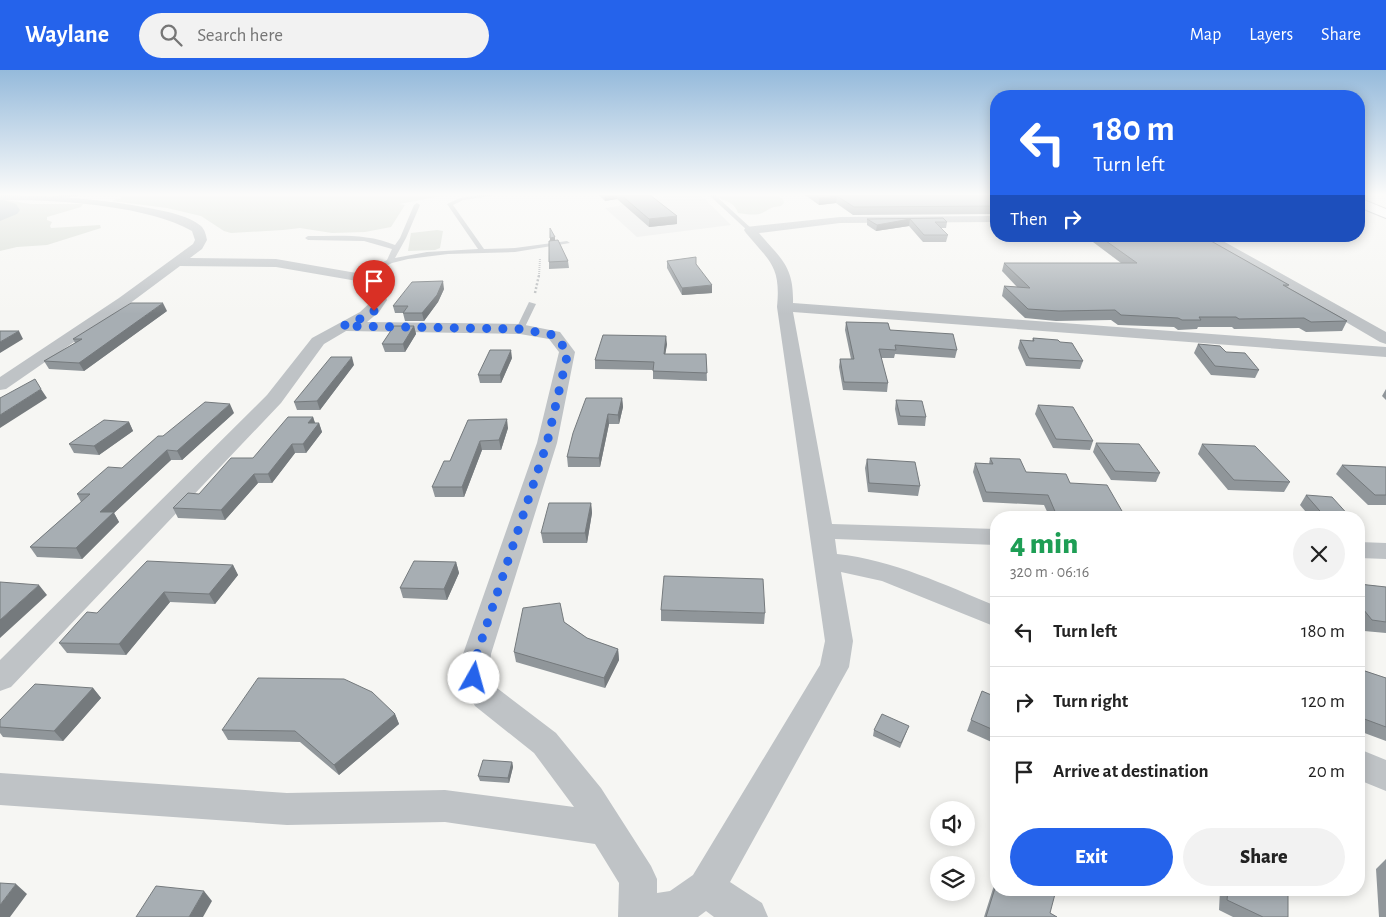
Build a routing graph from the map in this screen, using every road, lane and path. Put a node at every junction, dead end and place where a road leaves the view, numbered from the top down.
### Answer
1 (199, 235) edge
2 (404, 235) edge
3 (471, 235) edge
4 (754, 235) edge
5 (308, 238) dead end
6 (1215, 242) edge
7 (567, 243) dead end
8 (539, 246) junction
9 (396, 248) junction
10 (482, 251) junction
11 (178, 262) junction
12 (389, 263) junction
13 (368, 280) junction
14 (532, 304) joint
15 (786, 307) junction
16 (343, 326) junction
17 (520, 329) junction
18 (1386, 339) edge
19 (1386, 352) edge
20 (0, 385) edge
21 (990, 537) edge
22 (825, 546) junction
23 (1365, 550) edge
24 (1386, 551) edge
25 (990, 615) edge
26 (0, 680) edge
27 (1365, 767) edge
28 (1386, 776) edge
29 (0, 789) edge
30 (605, 828) junction
31 (706, 888) junction
32 (639, 917) edge
33 (748, 917) edge

1 - 11 street
2 - 9 lane
3 - 10 lane
4 - 15 street
5 - 9 lane
6 - 18 street
7 - 8 lane
8 - 10 lane
8 - 14 path
9 - 12 lane
10 - 12 lane
11 - 13 street
11 - 20 street
12 - 13 lane
13 - 16 street
14 - 17 lane
15 - 19 street
15 - 22 street
16 - 17 street
16 - 26 street
17 - 30 street
21 - 22 street
22 - 25 street
22 - 31 street
23 - 24 street
27 - 28 street
29 - 30 street
30 - 32 street
31 - 32 street
31 - 33 street

